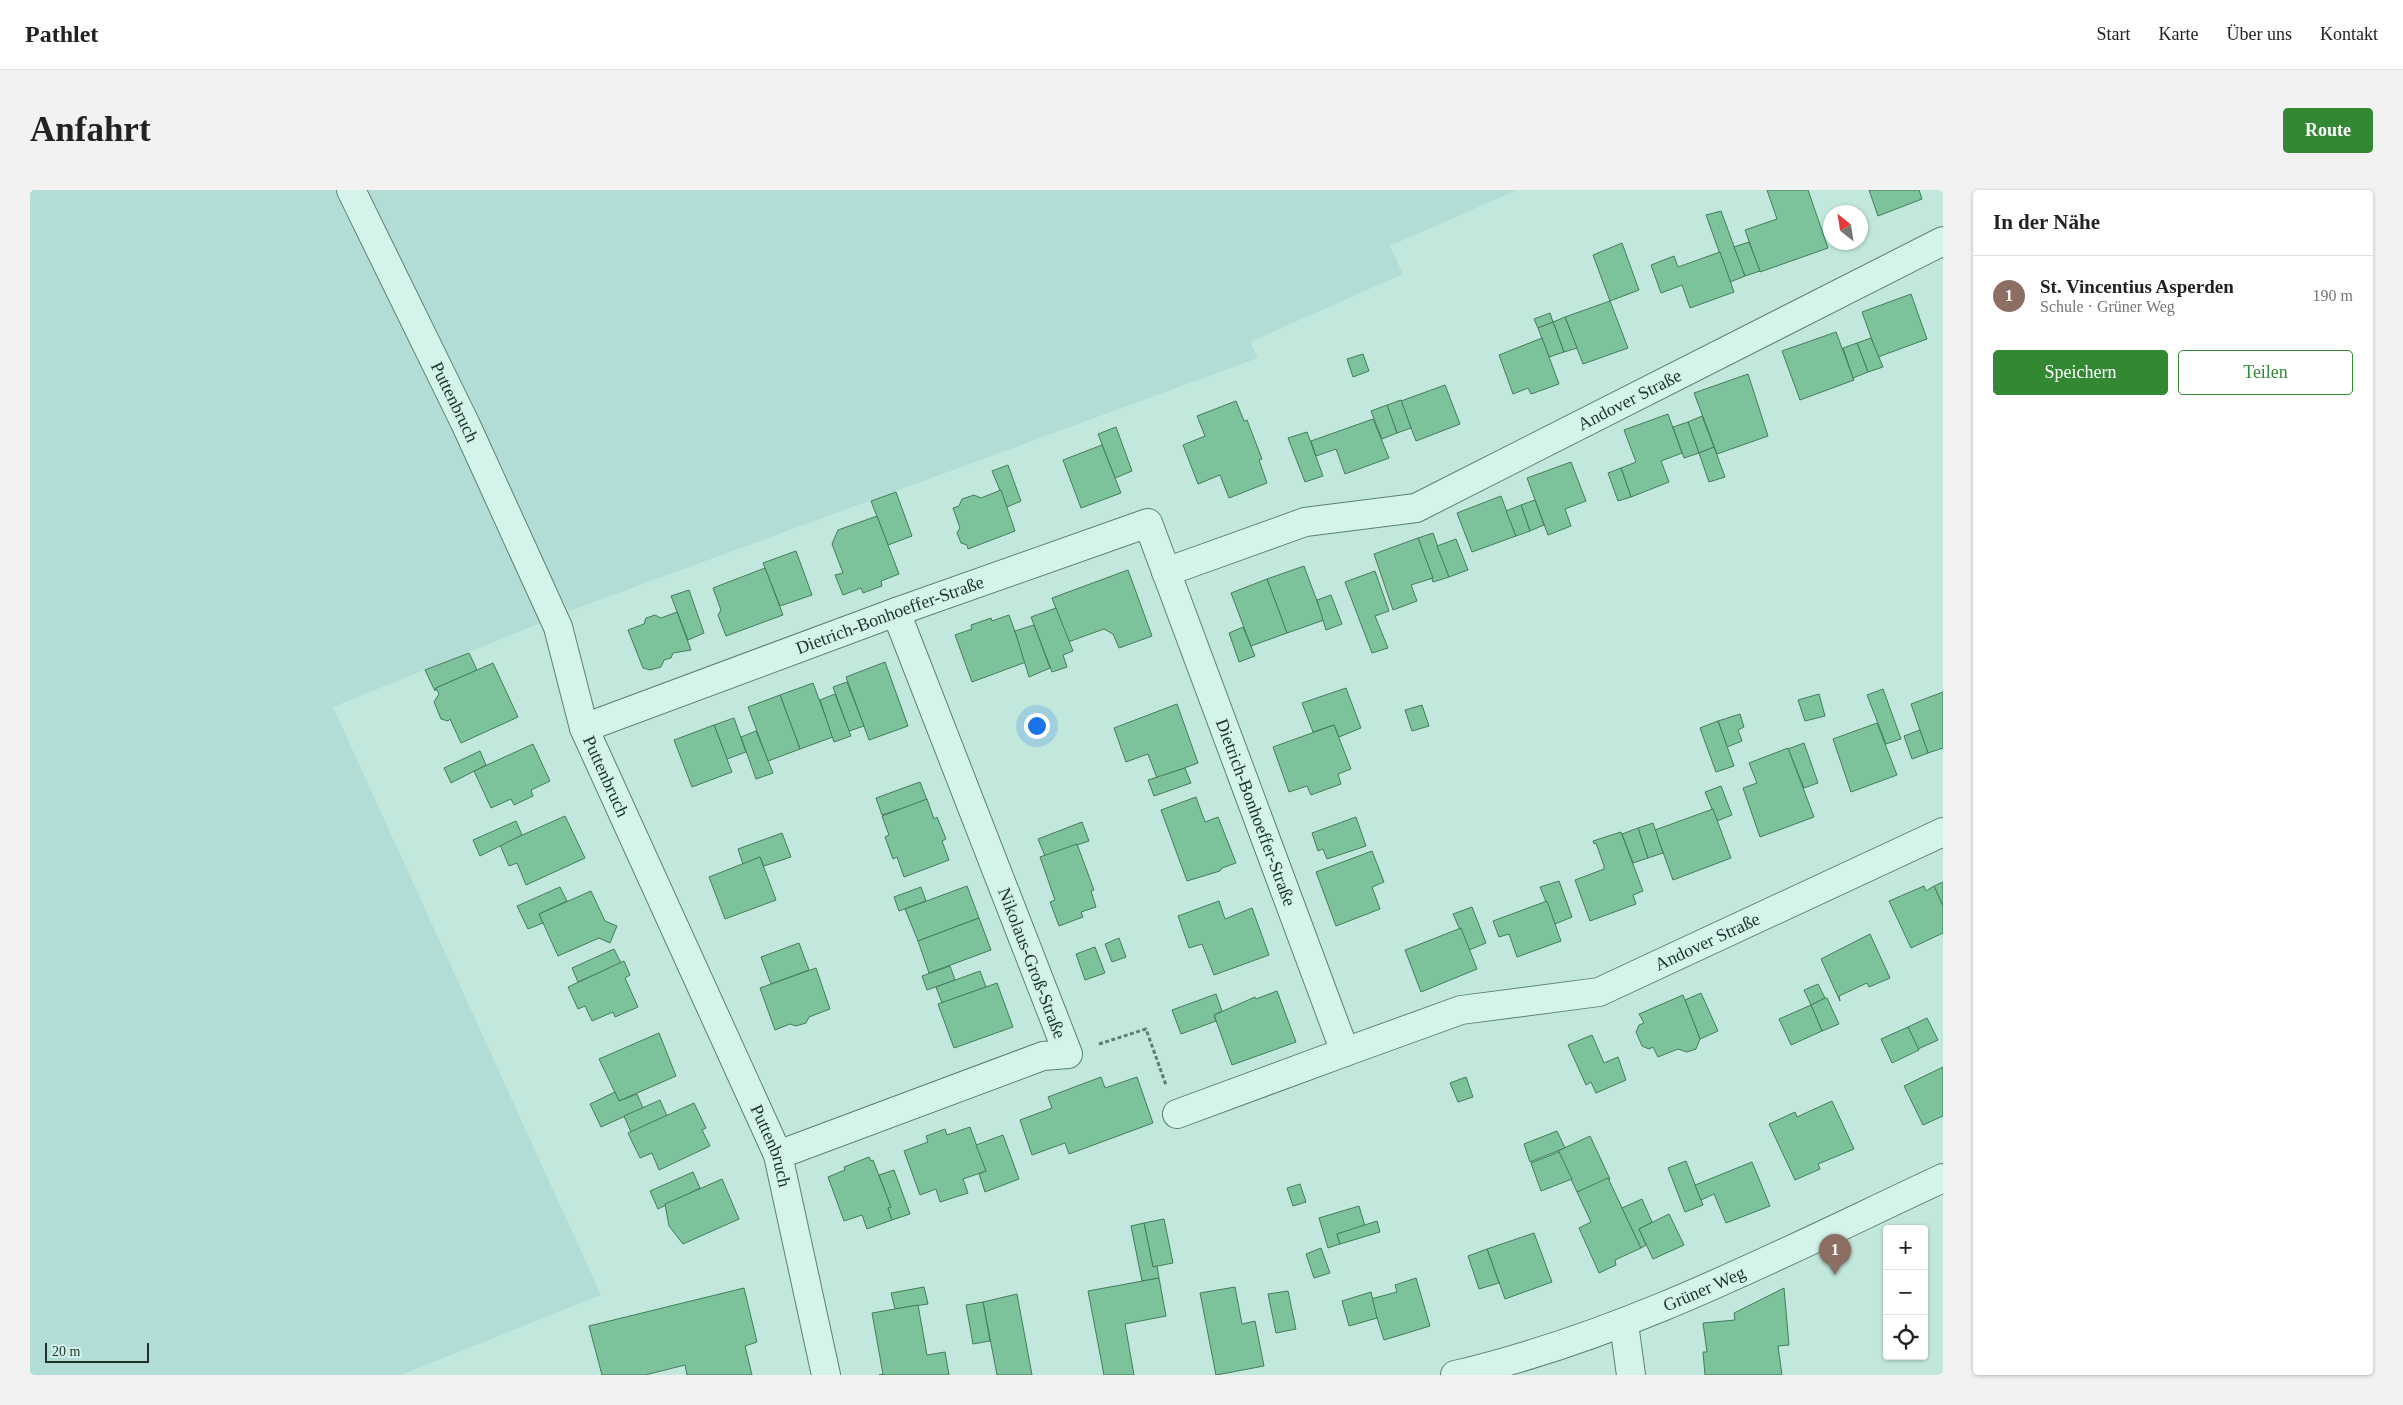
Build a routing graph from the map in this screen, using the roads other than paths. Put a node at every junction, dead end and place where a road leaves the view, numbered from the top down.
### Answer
1 (351, 190) edge
2 (1943, 241) edge
3 (1166, 572) junction
4 (896, 612) junction
5 (584, 728) junction
6 (1943, 832) edge
7 (1345, 1052) junction
8 (1177, 1114) road end
9 (778, 1155) junction
10 (1943, 1178) edge
11 (1624, 1324) junction
12 (826, 1375) edge
13 (1455, 1375) edge
14 (1631, 1375) edge

1 - 5 street, Puttenbruch
2 - 3 street, Andover Straße
3 - 4 street, Dietrich-Bonhoeffer-Straße
3 - 7 street, Dietrich-Bonhoeffer-Straße
4 - 5 street, Dietrich-Bonhoeffer-Straße
4 - 9 street, Nikolaus-Groß-Straße
5 - 9 street, Puttenbruch
6 - 7 street, Andover Straße
7 - 8 street
9 - 12 street, Puttenbruch
10 - 11 street, Grüner Weg
11 - 13 street, Grüner Weg
11 - 14 street

